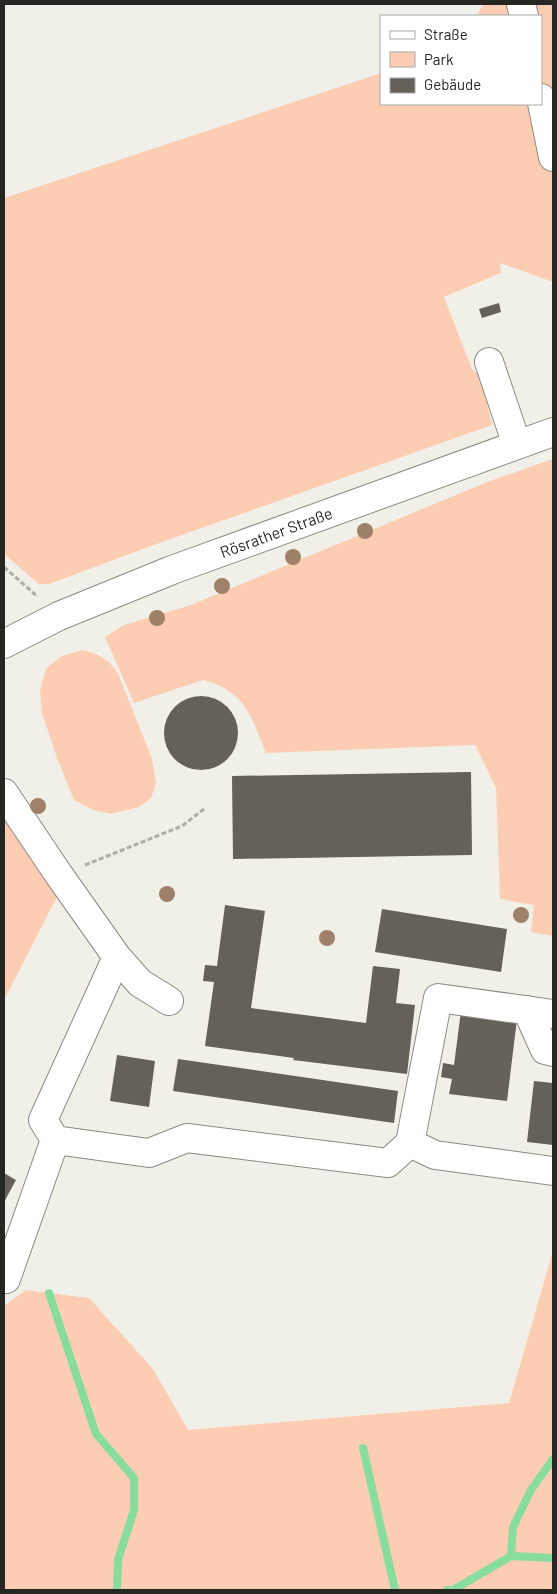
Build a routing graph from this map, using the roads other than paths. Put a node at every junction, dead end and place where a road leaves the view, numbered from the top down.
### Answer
1 (542, 103) edge
2 (553, 157) edge
3 (489, 362) dead end
4 (553, 432) edge
5 (517, 445) junction
6 (4, 644) edge
7 (4, 793) edge
8 (117, 957) junction
9 (169, 1002) dead end
10 (526, 1010) junction
11 (553, 1014) edge
12 (553, 1052) edge
13 (55, 1140) junction
14 (410, 1143) junction
15 (553, 1171) edge
16 (6, 1280) dead end

1 - 2 street
3 - 5 street
4 - 5 street, Rösrather Straße
5 - 6 street, Rösrather Straße
7 - 8 street
8 - 9 street
8 - 13 street
10 - 11 street
10 - 12 street
10 - 14 street
13 - 14 street
13 - 16 street
14 - 15 street

